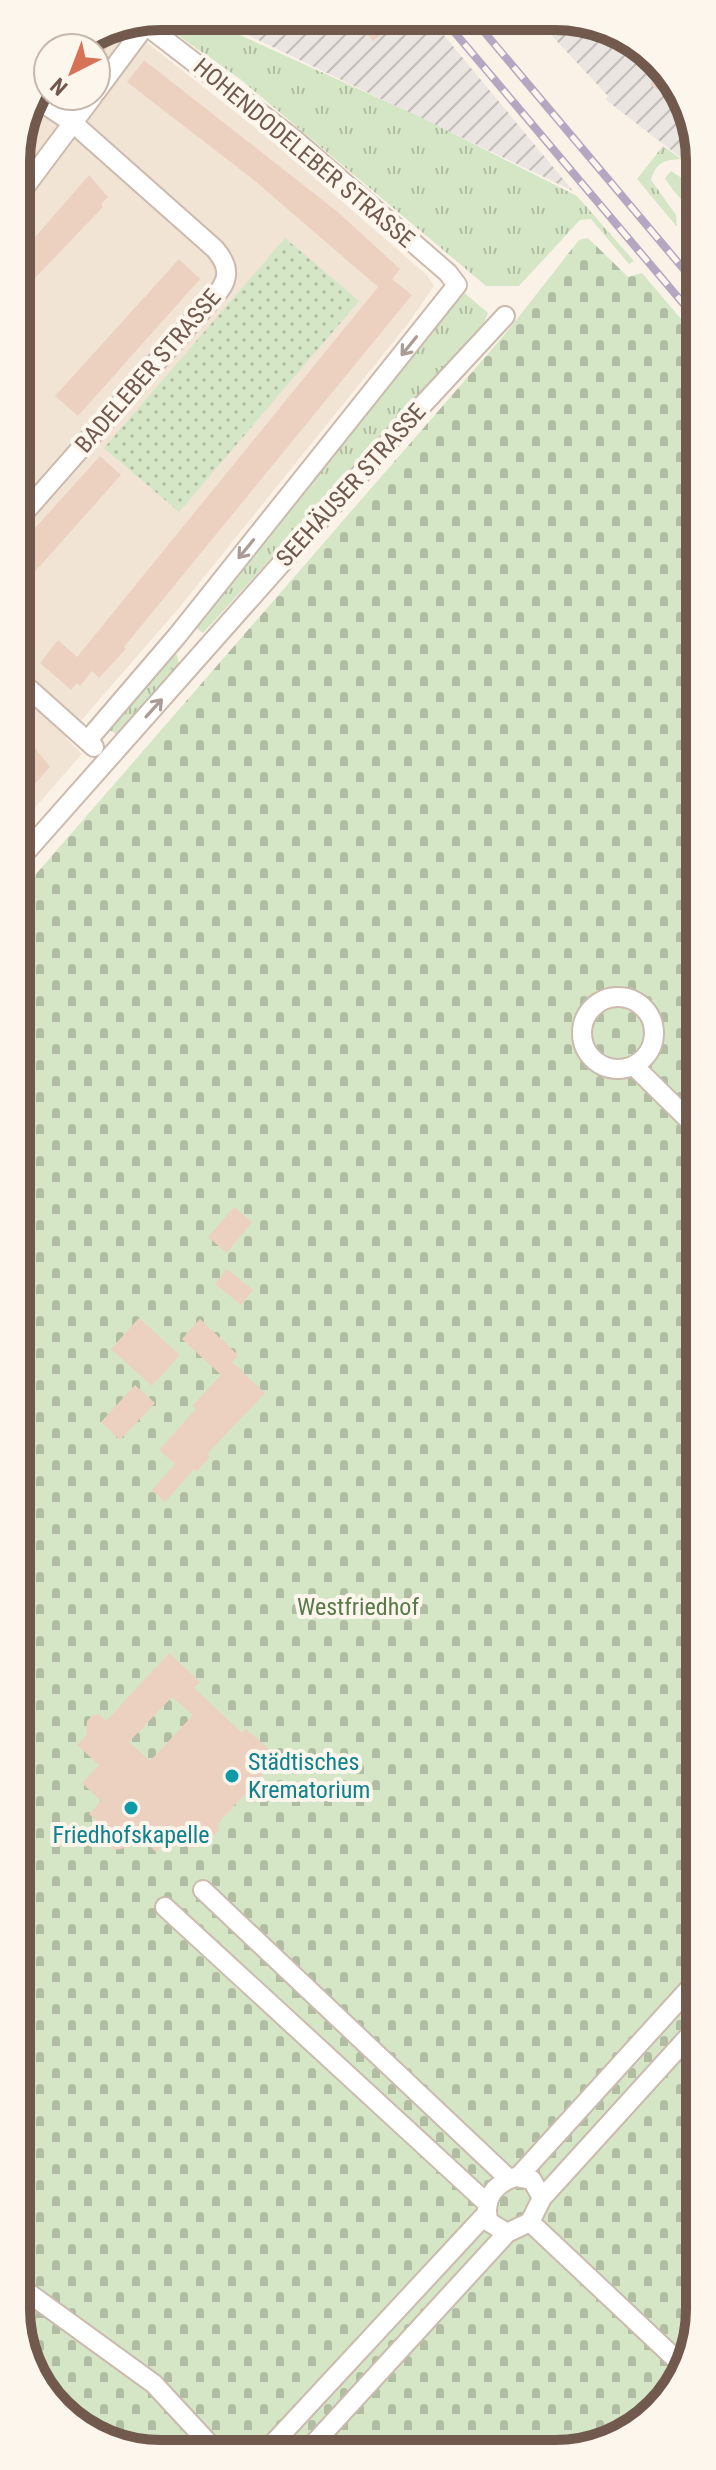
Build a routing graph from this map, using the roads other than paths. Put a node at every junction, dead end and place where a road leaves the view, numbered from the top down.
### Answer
1 (152, 31) edge
2 (142, 32) edge
3 (112, 71) edge
4 (56, 112) edge
5 (81, 112) edge
6 (73, 123) junction
7 (30, 180) edge
8 (457, 285) joint
9 (505, 316) dead end
10 (30, 506) edge
11 (177, 636) junction
12 (200, 656) junction
13 (30, 690) edge
14 (87, 741) junction
15 (108, 759) junction
16 (30, 847) edge
17 (634, 1066) junction
18 (686, 1117) edge
19 (203, 1890) dead end
20 (165, 1907) dead end
21 (686, 1992) edge
22 (686, 2039) edge
23 (513, 2178) junction
24 (542, 2198) junction
25 (487, 2209) junction
26 (530, 2222) junction
27 (507, 2233) junction
28 (30, 2294) edge
29 (676, 2359) edge
30 (206, 2440) edge
31 (276, 2440) edge
32 (317, 2440) edge

1 - 8 street, HOHENDODELEBER STRASSE
2 - 3 street
4 - 6 street
5 - 6 street
6 - 7 street
6 - 10 street, BADELEBER STRASSE
8 -> 11 street, SEEHÄUSER STRASSE
9 - 12 street, SEEHÄUSER STRASSE
11 - 12 street
11 - 14 street, SEEHÄUSER STRASSE
15 -> 12 street, SEEHÄUSER STRASSE
13 - 14 street
14 - 15 street
15 - 16 street, SEEHÄUSER STRASSE
17 - 17 street
17 - 18 street
19 - 23 street
20 - 25 street
21 - 23 street
22 - 24 street
23 - 24 street
23 - 25 street
24 - 26 street
25 - 27 street
25 - 31 street
26 - 27 street
26 - 29 street
27 - 32 street
28 - 30 street

